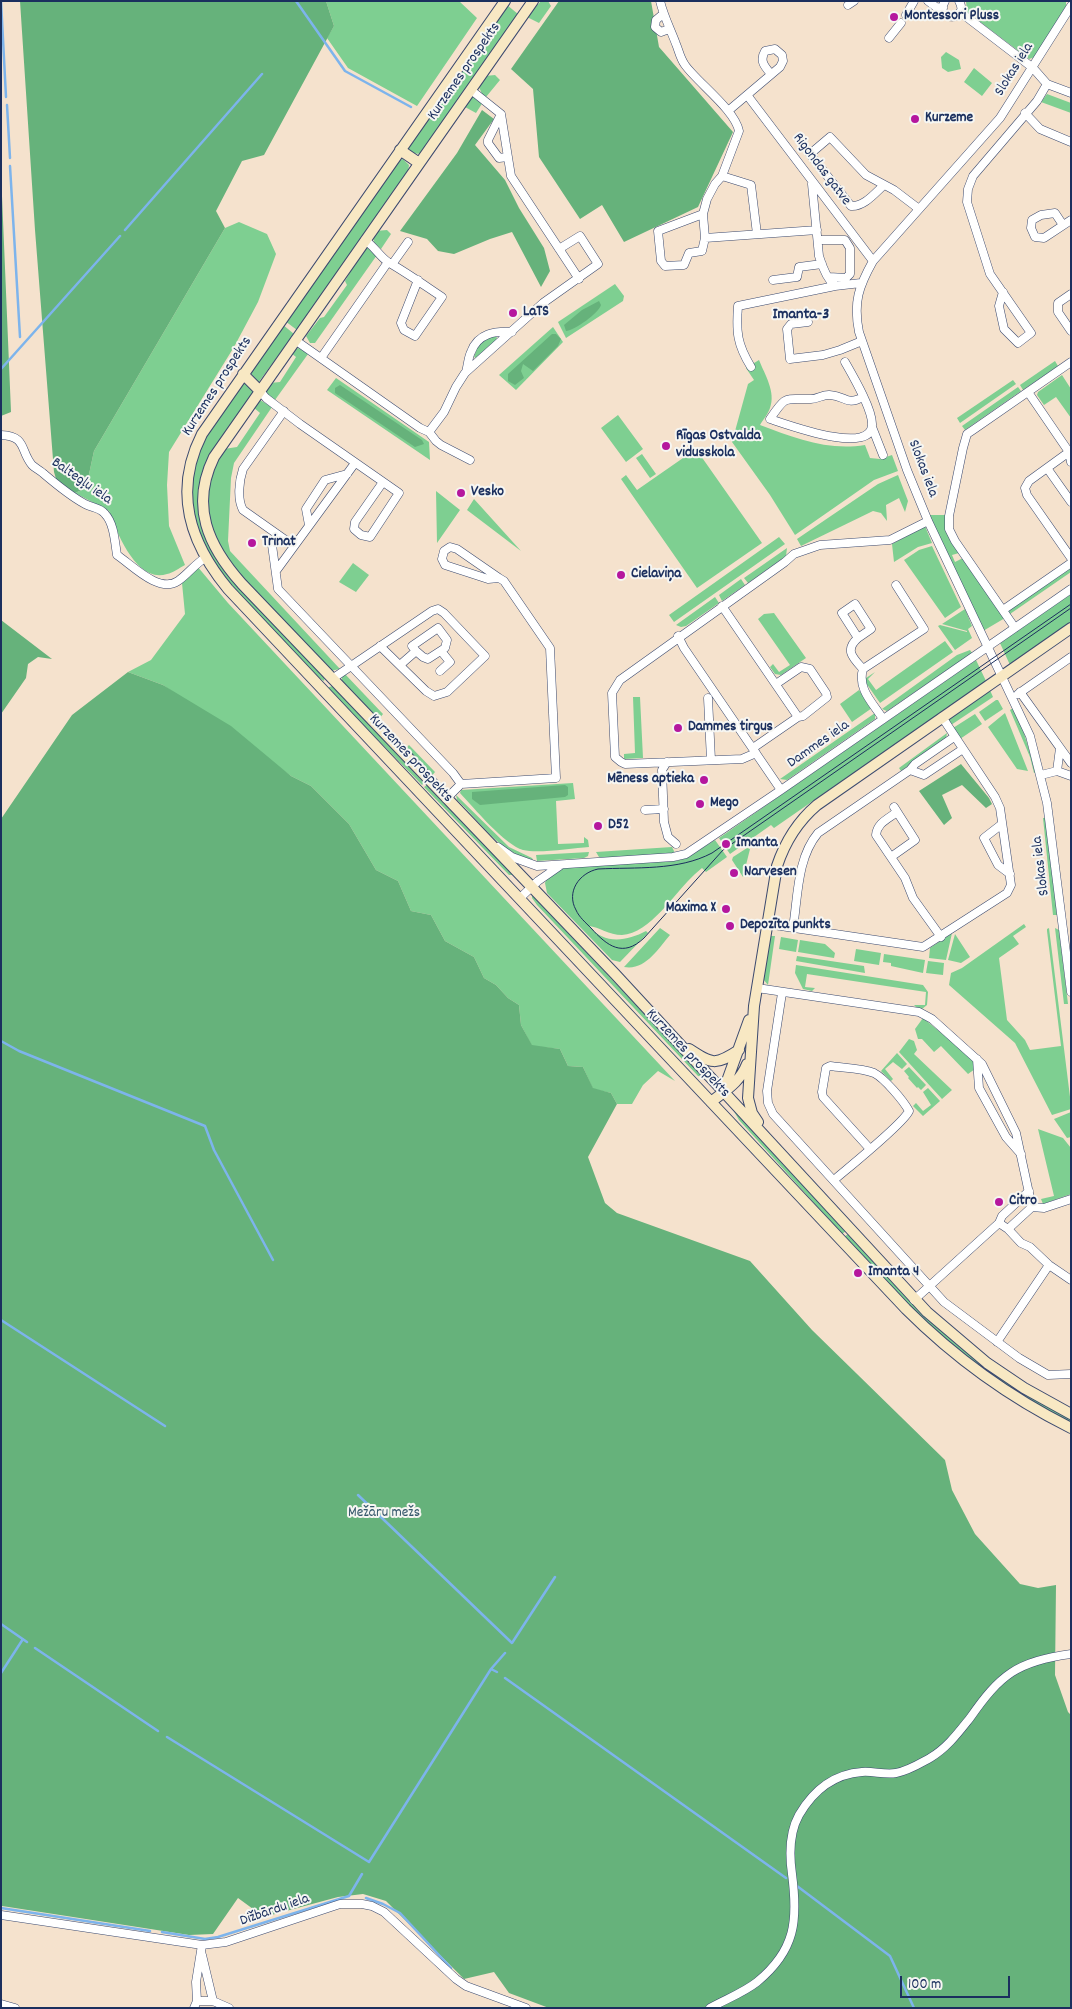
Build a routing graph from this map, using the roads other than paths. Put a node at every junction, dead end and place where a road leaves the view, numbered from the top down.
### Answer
1 (505, 1) edge
2 (533, 1) edge
3 (660, 1) edge
4 (928, 1) edge
5 (959, 1) edge
6 (910, 2) edge
7 (944, 4) edge
8 (1071, 6) edge
9 (960, 12) junction
10 (662, 15) junction
11 (906, 15) dead end
12 (901, 23) dead end
13 (669, 29) junction
14 (889, 38) dead end
15 (1032, 68) junction
16 (771, 74) dead end
17 (1047, 84) junction
18 (471, 90) junction
19 (1071, 93) edge
20 (747, 95) junction
21 (728, 111) junction
22 (1025, 113) junction
23 (501, 114) junction
24 (1071, 142) edge
25 (400, 150) junction
26 (508, 157) junction
27 (419, 162) junction
28 (722, 176) junction
29 (812, 182) junction
30 (884, 185) junction
31 (919, 209) junction
32 (703, 214) junction
33 (1071, 220) edge
34 (1063, 225) dead end
35 (817, 230) junction
36 (757, 234) junction
37 (706, 238) junction
38 (365, 240) junction
39 (818, 240) junction
40 (408, 242) dead end
41 (559, 248) junction
42 (873, 261) junction
43 (390, 263) junction
44 (822, 264) junction
45 (829, 277) junction
46 (579, 279) junction
47 (418, 280) junction
48 (773, 280) dead end
49 (861, 283) junction
50 (835, 286) junction
51 (1003, 292) junction
52 (1071, 294) edge
53 (808, 322) dead end
54 (1071, 331) edge
55 (512, 332) junction
56 (295, 340) junction
57 (862, 341) junction
58 (321, 358) junction
59 (845, 362) dead end
60 (1071, 362) edge
61 (751, 367) dead end
62 (465, 373) junction
63 (243, 374) junction
64 (260, 391) junction
65 (1028, 392) junction
66 (882, 400) junction
67 (866, 403) junction
68 (284, 411) junction
69 (872, 427) junction
70 (429, 432) junction
71 (1, 435) edge
72 (1069, 452) junction
73 (883, 455) dead end
74 (470, 460) dead end
75 (1071, 462) edge
76 (355, 463) junction
77 (1047, 468) junction
78 (347, 474) junction
79 (383, 482) junction
80 (1071, 502) edge
81 (928, 521) junction
82 (309, 525) junction
83 (272, 545) dead end
84 (294, 546) junction
85 (205, 558) junction
86 (1071, 558) edge
87 (1071, 563) edge
88 (276, 571) junction
89 (499, 578) junction
90 (896, 585) dead end
91 (1071, 589) edge
92 (722, 606) junction
93 (1003, 610) junction
94 (1015, 628) junction
95 (1071, 628) edge
96 (678, 636) junction
97 (858, 638) dead end
98 (380, 646) junction
99 (987, 648) junction
100 (416, 651) junction
101 (441, 651) junction
102 (1071, 657) edge
103 (400, 664) junction
104 (350, 665) junction
105 (863, 669) junction
106 (440, 671) dead end
107 (1001, 676) junction
108 (332, 679) junction
109 (776, 684) junction
110 (322, 688) junction
111 (1020, 692) junction
112 (708, 698) dead end
113 (1012, 698) junction
114 (798, 717) junction
115 (942, 717) junction
116 (883, 719) junction
117 (954, 737) junction
118 (1060, 748) junction
119 (963, 749) junction
120 (755, 751) junction
121 (710, 760) junction
122 (667, 762) junction
123 (1071, 763) edge
124 (910, 770) junction
125 (1057, 771) junction
126 (1041, 775) junction
127 (1071, 776) edge
128 (461, 784) junction
129 (782, 790) junction
130 (446, 800) junction
131 (664, 809) junction
132 (646, 810) dead end
133 (1002, 824) junction
134 (482, 836) junction
135 (676, 844) dead end
136 (891, 856) junction
137 (563, 864) junction
138 (1010, 874) junction
139 (531, 888) junction
140 (520, 898) junction
141 (767, 924) junction
142 (793, 928) junction
143 (940, 937) junction
144 (757, 988) junction
145 (1071, 992) edge
146 (782, 993) junction
147 (754, 1006) junction
148 (678, 1043) junction
149 (739, 1050) junction
150 (750, 1055) junction
151 (977, 1059) junction
152 (723, 1092) junction
153 (712, 1102) junction
154 (778, 1149) junction
155 (870, 1149) junction
156 (1022, 1156) junction
157 (834, 1180) junction
158 (1029, 1191) junction
159 (1071, 1199) edge
160 (1032, 1207) junction
161 (999, 1223) junction
162 (1008, 1229) junction
163 (1049, 1265) junction
164 (1071, 1280) edge
165 (928, 1286) junction
166 (914, 1300) junction
167 (997, 1342) junction
168 (1071, 1374) edge
169 (1071, 1414) edge
170 (1071, 1428) edge
171 (1071, 1654) edge
172 (1, 1915) edge
173 (202, 1945) junction
174 (202, 1954) junction
175 (213, 2001) junction
176 (1, 2004) edge
177 (196, 2004) edge
178 (15, 2008) edge
179 (229, 2008) edge
180 (526, 2008) edge
181 (710, 2008) edge

1 - 25 main road, Kurzemes prospekts
2 - 18 main road, Kurzemes prospekts
3 - 10 street
4 - 7 street
5 - 9 street
6 - 11 street
7 - 9 street
8 - 15 street, Slokas iela
9 - 15 street
10 - 13 street
10 - 13 street
12 - 14 street
13 - 21 street
15 - 17 street
15 - 31 street, Slokas iela
16 - 20 street
17 - 19 street
17 - 22 street
18 - 23 street
18 - 27 main road, Kurzemes prospekts
20 - 21 street
20 - 29 street, Rigondas gatve
21 - 28 street
22 - 24 street
22 - 51 street
23 - 26 street
23 - 26 street
25 - 27 main road
25 - 63 main road, Kurzemes prospekts
26 - 41 street
27 - 38 main road, Kurzemes prospekts
28 - 32 street
28 - 36 street
29 - 35 street
29 - 42 street, Rigondas gatve
30 - 30 street
30 - 31 street
31 - 42 street, Slokas iela
32 - 37 street
32 - 37 street
33 - 34 street
35 - 36 street
35 - 39 street
36 - 37 street
38 - 43 street
38 - 56 main road, Kurzemes prospekts
39 - 44 street
39 - 45 street
40 - 43 street
41 - 46 street
41 - 46 street
42 - 49 street, Slokas iela
43 - 47 street
43 - 58 street
44 - 45 street
44 - 48 street
45 - 50 street
46 - 55 street
47 - 47 street
49 - 50 street
49 - 57 street, Slokas iela
50 - 61 street
51 - 51 street
52 - 54 street
53 - 57 street
55 - 62 street
55 - 62 street
56 - 58 street
56 - 64 main road, Kurzemes prospekts
57 - 66 street, Slokas iela
58 - 70 street
59 - 67 street
60 - 65 street
62 - 70 street
63 - 64 main road
63 - 85 main road, Kurzemes prospekts
64 - 68 street
64 - 108 main road, Kurzemes prospekts
65 - 72 street
65 - 93 street
66 - 67 street
66 - 81 street, Slokas iela
67 - 69 street
67 - 69 street
68 - 76 street
68 - 84 street
69 - 73 street
70 - 74 street
71 - 85 street, Baltegļu iela
72 - 75 street
72 - 77 street
76 - 78 street
76 - 79 street
77 - 80 street
77 - 86 street
78 - 82 street
78 - 82 street
79 - 79 street
81 - 92 street
81 - 99 street, Slokas iela
82 - 84 street
83 - 88 street
84 - 88 street
85 - 110 main road, Kurzemes prospekts
87 - 93 street
88 - 104 street
89 - 89 street
89 - 128 street
90 - 105 street
91 - 94 street, Dammes iela
92 - 96 street
92 - 109 street
93 - 94 street
94 - 99 street, Dammes iela
95 - 107 main road
96 - 120 street
96 - 122 street
97 - 105 street
98 - 103 street
98 - 103 street
98 - 104 street
99 - 107 street, Slokas iela
99 - 116 street, Dammes iela
100 - 101 street
100 - 101 street
100 - 103 street
101 - 106 street
102 - 111 street
104 - 108 street
104 - 128 street
105 - 116 street
107 - 113 street, Slokas iela
107 - 115 main road
108 - 110 main road
108 - 130 main road, Kurzemes prospekts
109 - 114 street
109 - 114 street
110 - 140 main road, Kurzemes prospekts
111 - 113 street
111 - 118 street
112 - 121 street
113 - 126 street, Slokas iela
114 - 120 street
115 - 117 street
115 - 141 main road
116 - 129 street, Dammes iela
117 - 119 street
117 - 124 street
118 - 123 street
118 - 125 street
119 - 124 street
119 - 133 street
120 - 121 street
120 - 129 street
121 - 122 street
122 - 131 street
124 - 142 street
125 - 126 street
125 - 127 street
126 - 145 street, Slokas iela
128 - 130 street
129 - 137 street, Dammes iela
130 - 134 main road, Kurzemes prospekts
131 - 132 street
131 - 135 street
133 - 138 street
133 - 138 street
134 - 137 street, Dammes iela
134 - 139 main road, Kurzemes prospekts
136 - 136 street
136 - 143 street
137 - 139 street
138 - 143 street
139 - 140 street
139 - 148 main road, Kurzemes prospekts
140 - 153 main road, Kurzemes prospekts
141 - 142 street
141 - 144 main road
142 - 143 street
144 - 146 street
144 - 147 main road
146 - 151 street
146 - 157 street
147 - 149 main road
147 - 150 main road
148 - 149 main road
148 - 152 main road, Kurzemes prospekts
149 - 152 main road
150 - 152 main road
150 - 154 main road
151 - 156 street
151 - 156 street
152 - 153 main road
152 - 154 main road, Kurzemes prospekts
153 - 170 main road, Kurzemes prospekts
154 - 166 main road, Kurzemes prospekts
155 - 155 street
155 - 157 street
156 - 158 street
157 - 165 street
158 - 160 street
158 - 161 street
159 - 160 street
160 - 162 street
161 - 162 street
161 - 165 street
162 - 163 street
163 - 164 street
163 - 167 street
165 - 166 street
165 - 167 street
166 - 169 main road, Kurzemes prospekts
167 - 168 street
171 - 181 street
172 - 173 street, Dižbārdu iela
173 - 174 street
173 - 180 street, Dižbārdu iela
174 - 175 street
174 - 177 street
175 - 177 street
175 - 179 street
176 - 178 street

